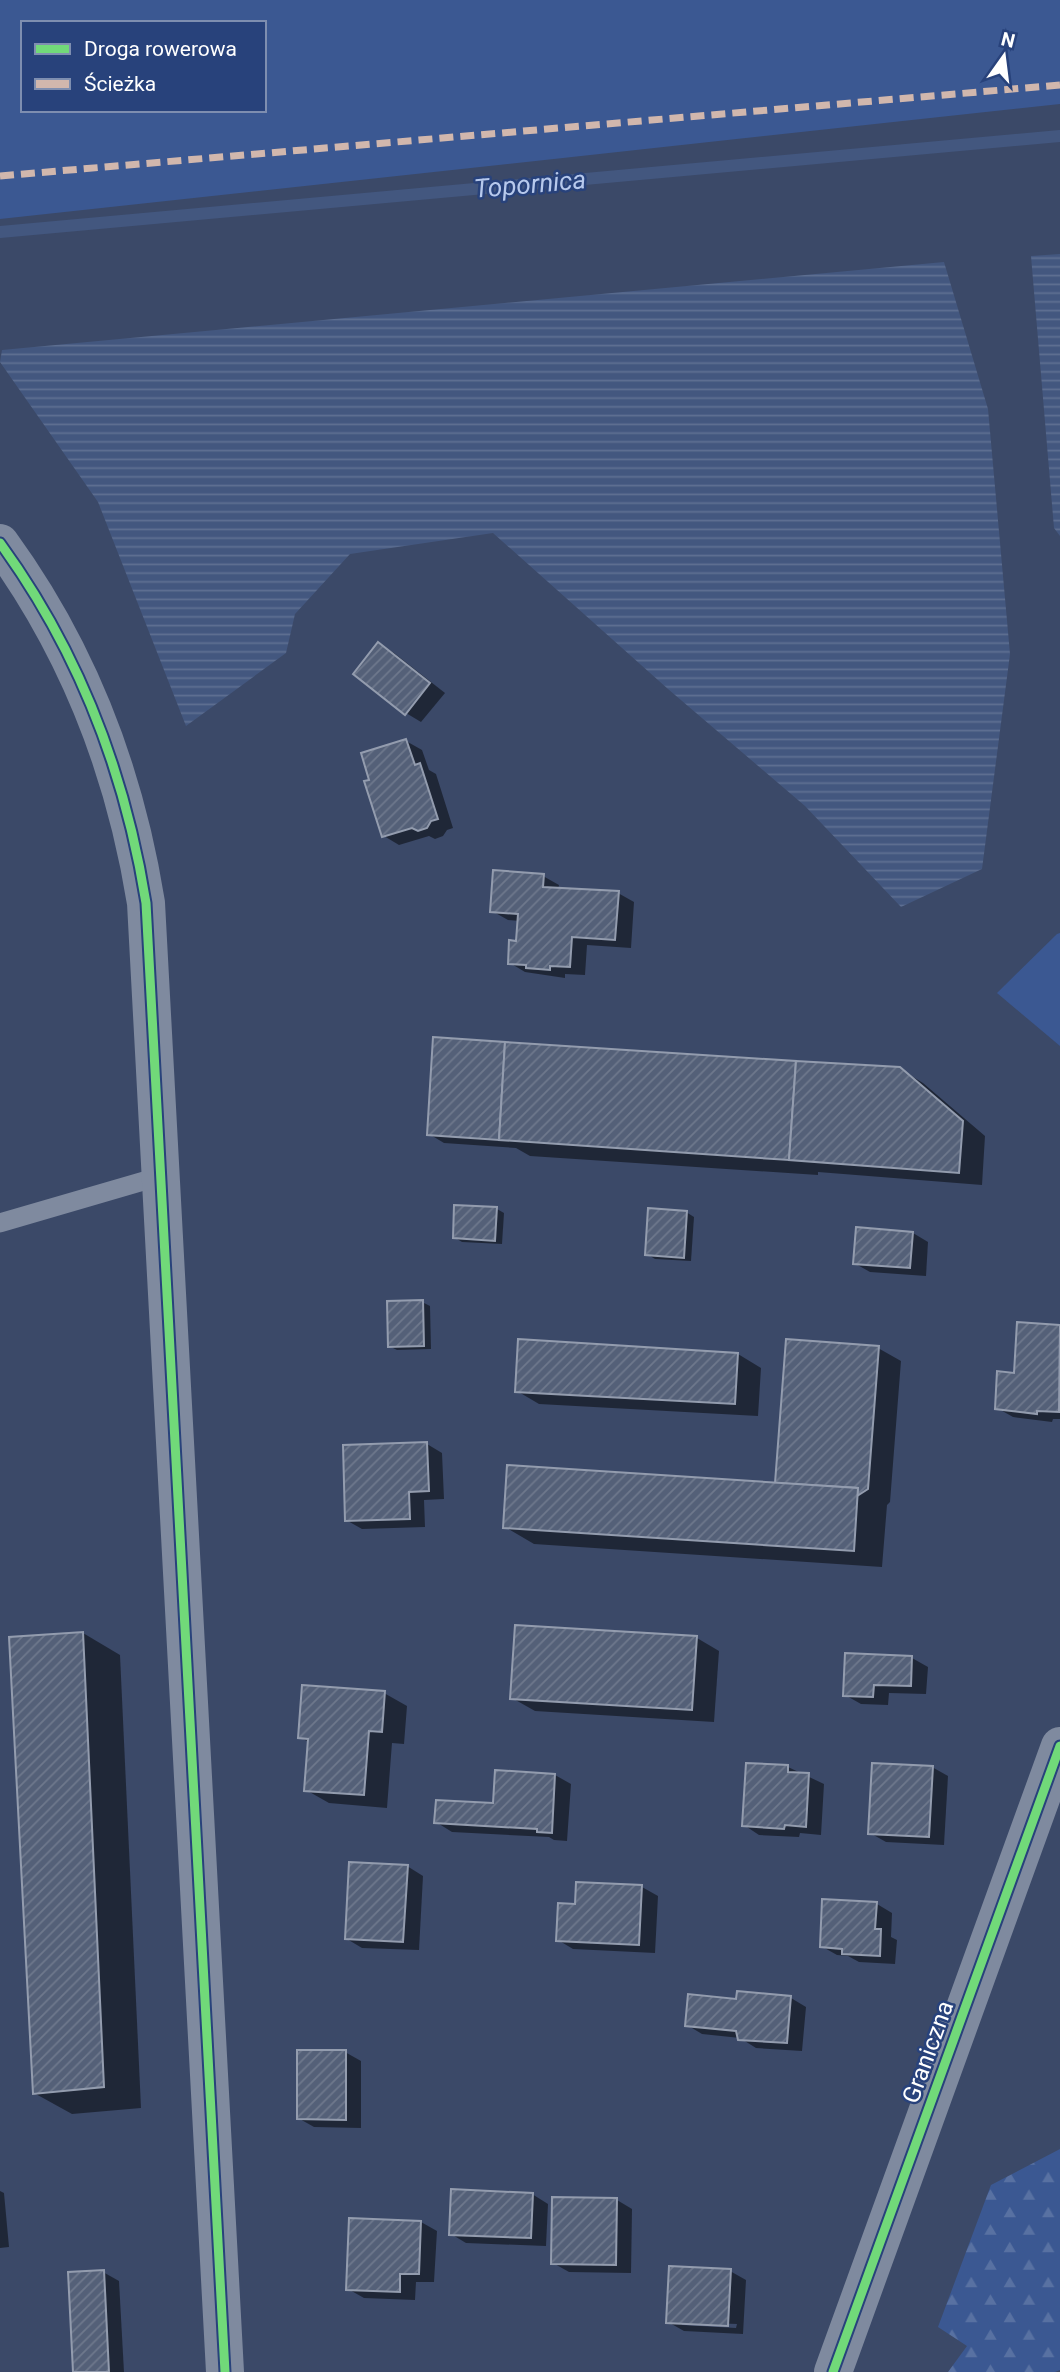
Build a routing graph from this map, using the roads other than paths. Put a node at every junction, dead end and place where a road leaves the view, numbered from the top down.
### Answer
1 (0, 542) edge
2 (161, 1176) junction
3 (0, 1223) edge
4 (1060, 1746) edge
5 (225, 2372) edge
6 (833, 2372) edge

1 - 2 street
2 - 3 lane
2 - 5 street
4 - 6 street, Graniczna

